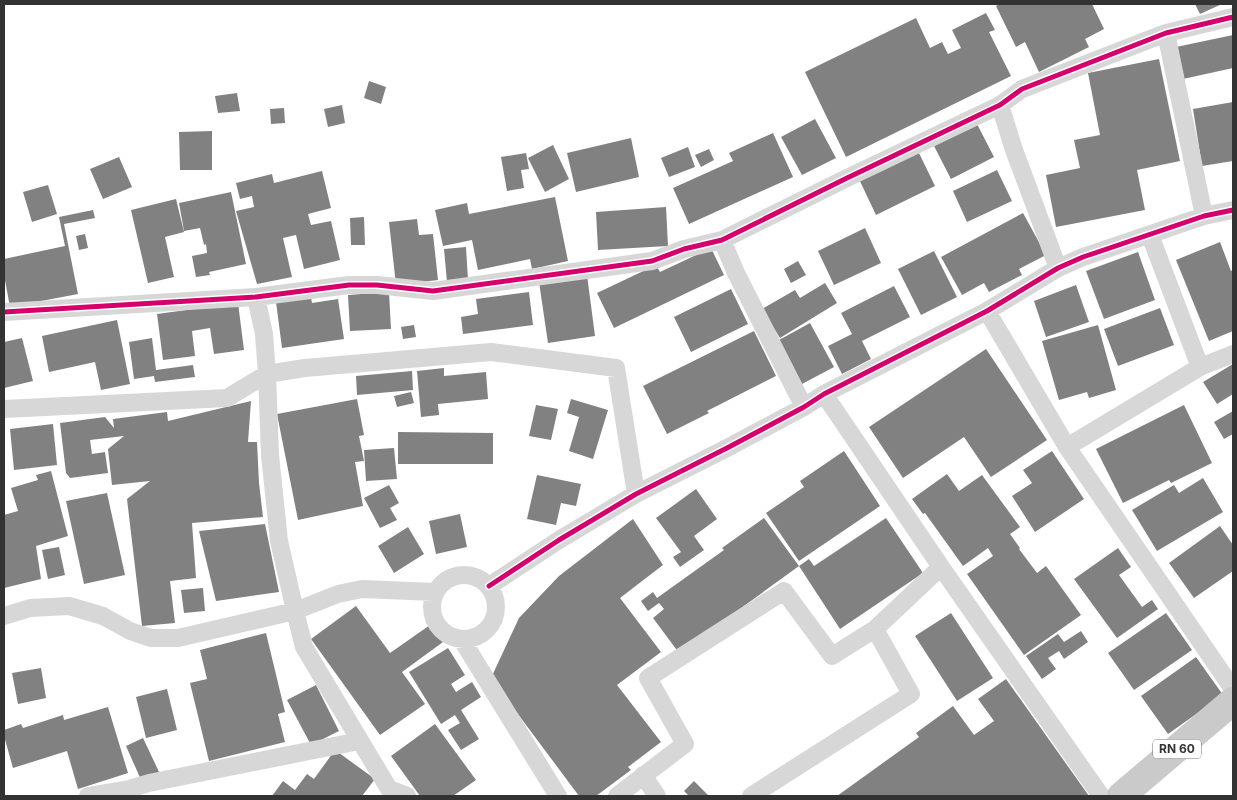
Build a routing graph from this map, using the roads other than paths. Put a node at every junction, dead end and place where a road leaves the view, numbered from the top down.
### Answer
1 (1233, 17) edge
2 (1166, 33) junction
3 (1000, 105) junction
4 (1233, 210) edge
5 (1204, 216) junction
6 (1150, 235) junction
7 (722, 240) junction
8 (1058, 268) junction
9 (256, 297) junction
10 (987, 311) junction
11 (4, 312) edge
12 (1233, 354) edge
13 (1200, 367) junction
14 (267, 374) junction
15 (824, 394) junction
16 (804, 407) junction
17 (4, 409) edge
18 (1067, 447) junction
19 (636, 494) junction
20 (941, 567) junction
21 (489, 586) junction
22 (435, 592) junction
23 (295, 610) junction
24 (4, 616) edge
25 (875, 629) junction
26 (462, 640) junction
27 (1233, 689) edge
28 (1233, 701) edge
29 (359, 741) junction
30 (643, 775) junction
31 (130, 792) edge
32 (386, 793) edge
33 (88, 796) edge
34 (407, 796) edge
35 (558, 796) edge
36 (617, 796) edge
37 (657, 796) edge
38 (751, 796) edge
39 (1101, 796) edge
40 (1121, 796) edge

1 - 2 street
2 - 3 street
2 - 5 street
3 - 7 street
3 - 8 street
4 - 5 street
5 - 6 street
6 - 8 street
6 - 13 street
7 - 9 street
7 - 16 street
8 - 10 street
9 - 11 street
9 - 14 street
10 - 15 street
10 - 18 street
12 - 13 street
13 - 18 street
14 - 17 street
14 - 19 street
14 - 23 street
15 - 16 street
15 - 20 street
16 - 19 street
18 - 27 street
19 - 21 street
20 - 25 street
20 - 39 street
21 - 22 street
21 - 26 street
22 - 23 street
22 - 26 street
23 - 24 street
23 - 29 street
25 - 30 street
25 - 38 street
26 - 35 street
28 - 40 main road, RN 60
29 - 31 street
29 - 32 street
30 - 36 street
30 - 37 street
31 - 33 street
32 - 34 street

